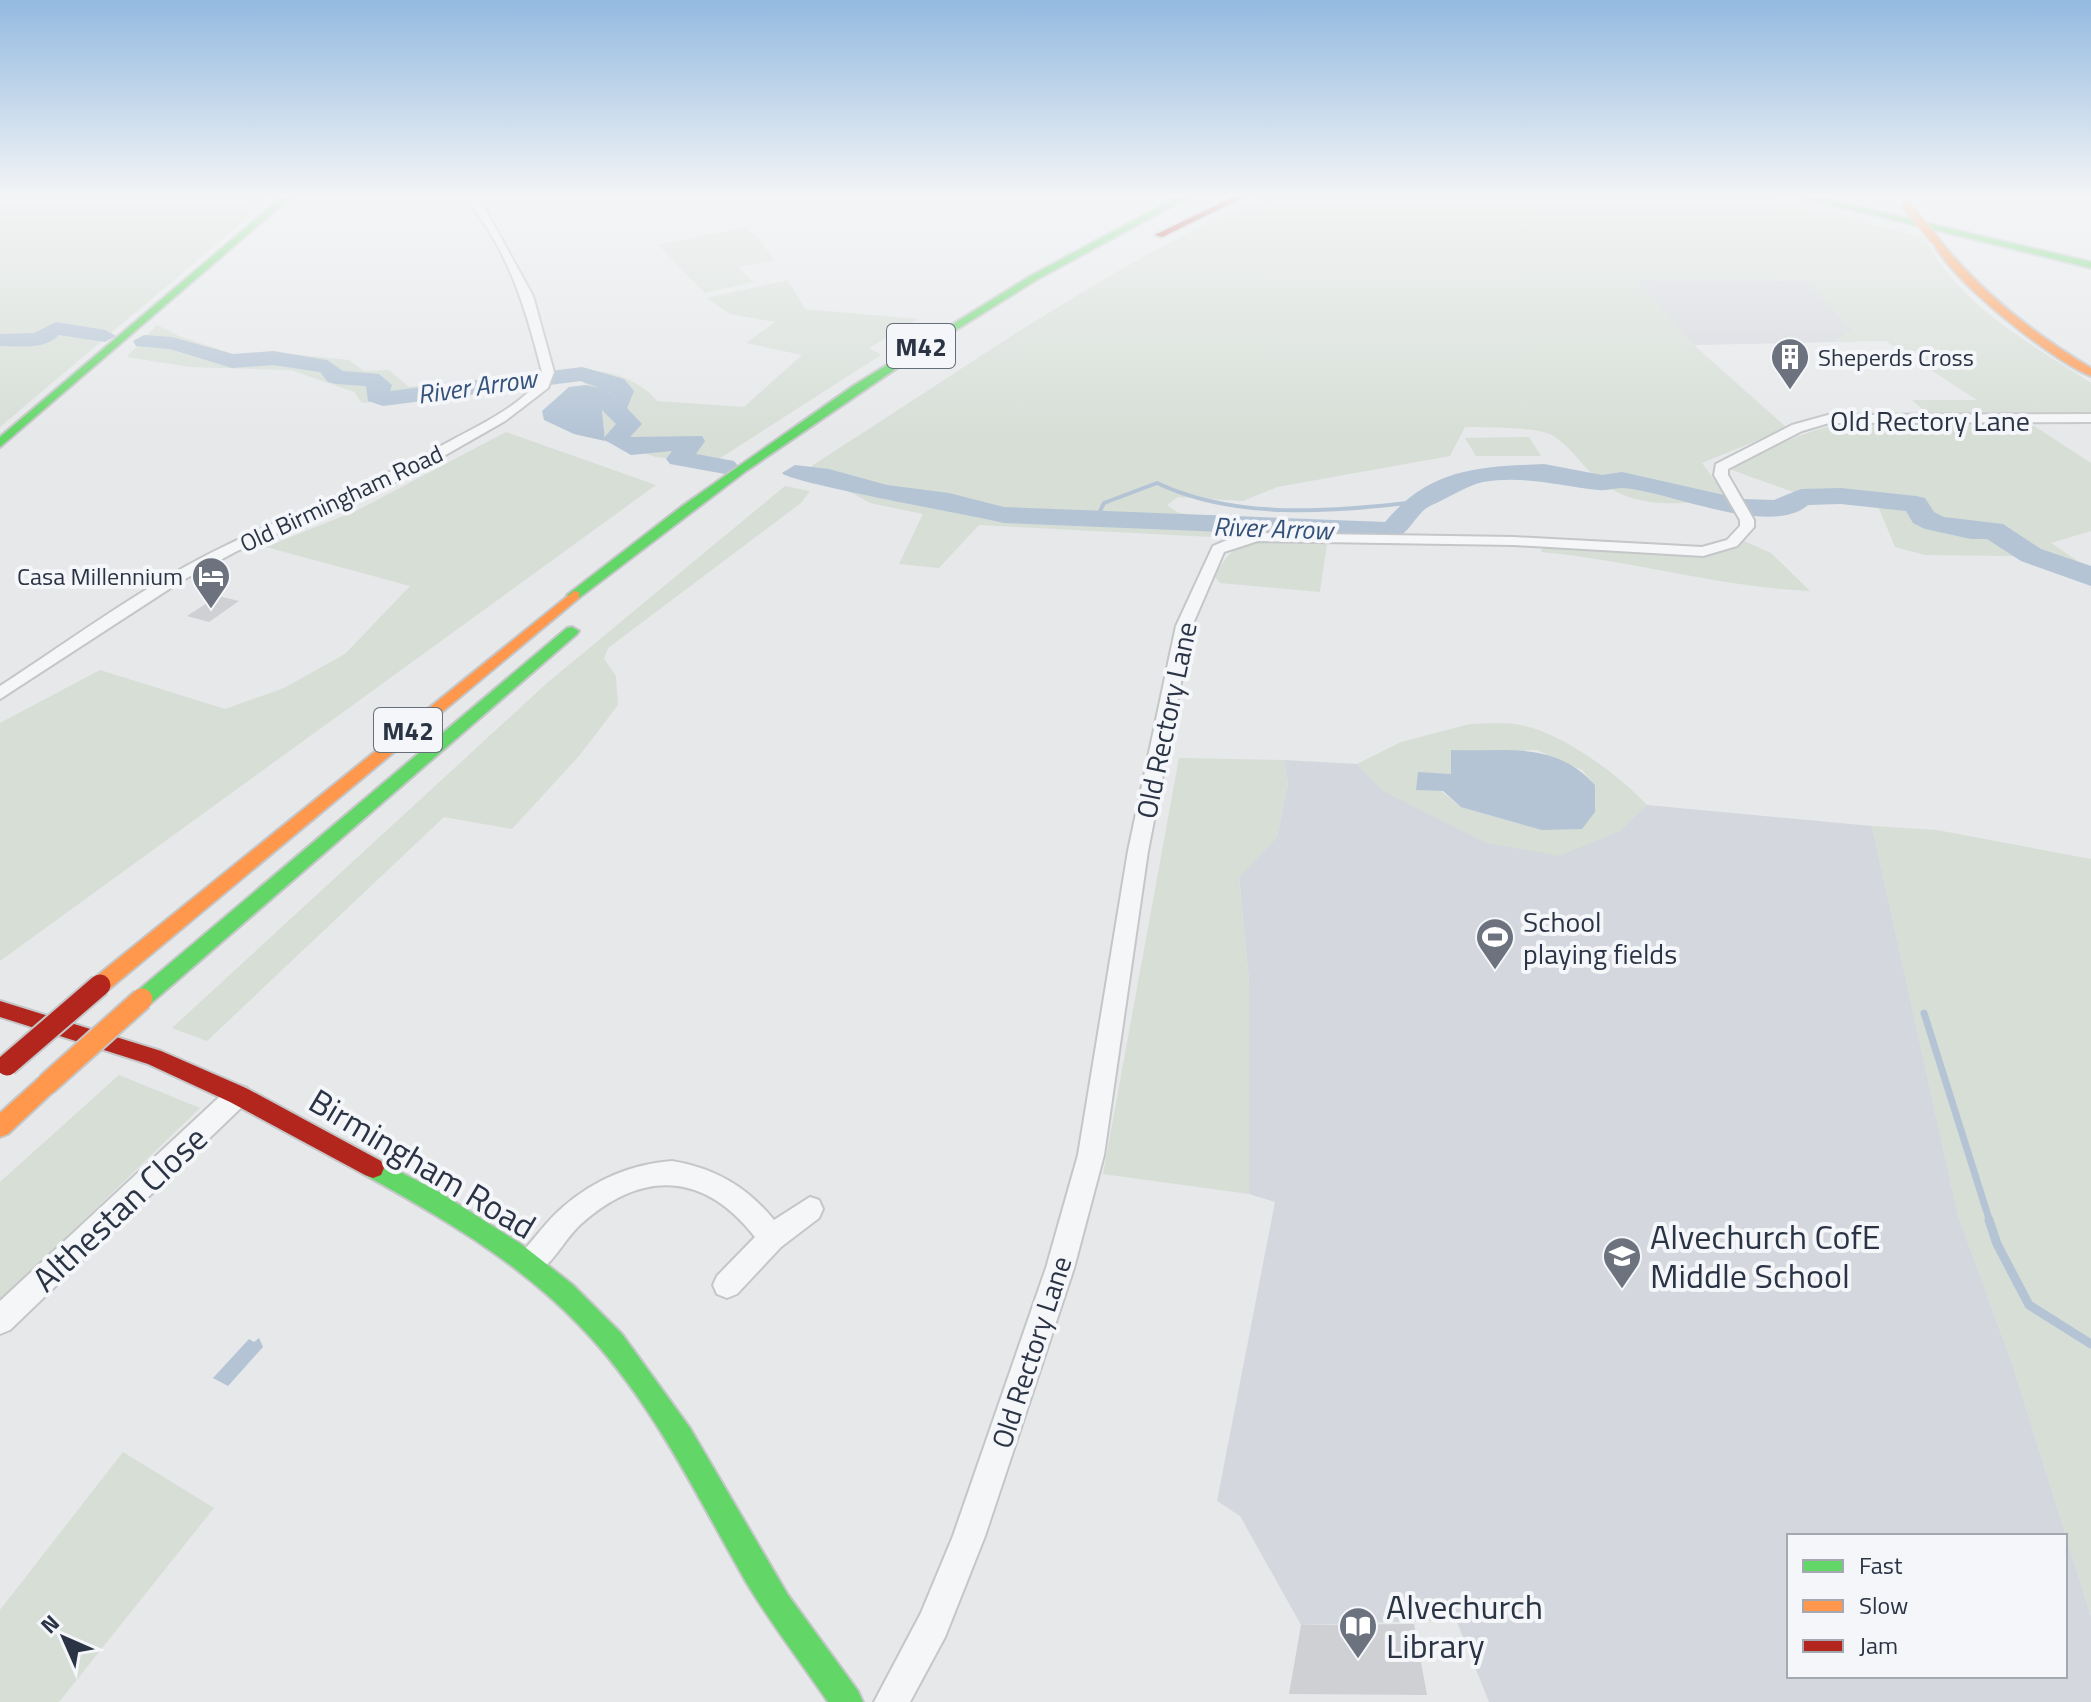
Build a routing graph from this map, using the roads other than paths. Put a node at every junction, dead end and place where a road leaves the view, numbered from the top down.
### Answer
1 (194, 276) edge
2 (517, 276) edge
3 (1036, 276) edge
4 (1066, 276) edge
5 (1967, 276) edge
6 (1073, 277) dead end
7 (1033, 295) junction
8 (2091, 373) edge
9 (2091, 418) edge
10 (830, 431) dead end
11 (0, 443) edge
12 (587, 619) dead end
13 (0, 694) edge
14 (0, 1009) edge
15 (4, 1068) edge
16 (238, 1095) junction
17 (0, 1127) edge
18 (810, 1209) dead end
19 (772, 1238) junction
20 (530, 1263) junction
21 (727, 1285) dead end
22 (0, 1320) edge
23 (847, 1702) edge
24 (891, 1702) edge

1 - 11 main road
2 - 13 street, Old Birmingham Road
3 - 15 main road, M42, bridge
4 - 7 main road, M42
5 - 8 main road, bridge
6 - 7 main road, M42
7 - 10 main road, M42
9 - 24 street, Old Rectory Lane
12 - 17 main road, M42, bridge
14 - 16 main road, Birmingham Road
16 - 20 main road, Birmingham Road
16 - 22 street, Althestan Close
18 - 19 street
19 - 20 street
19 - 21 street
20 - 23 main road, Birmingham Road

